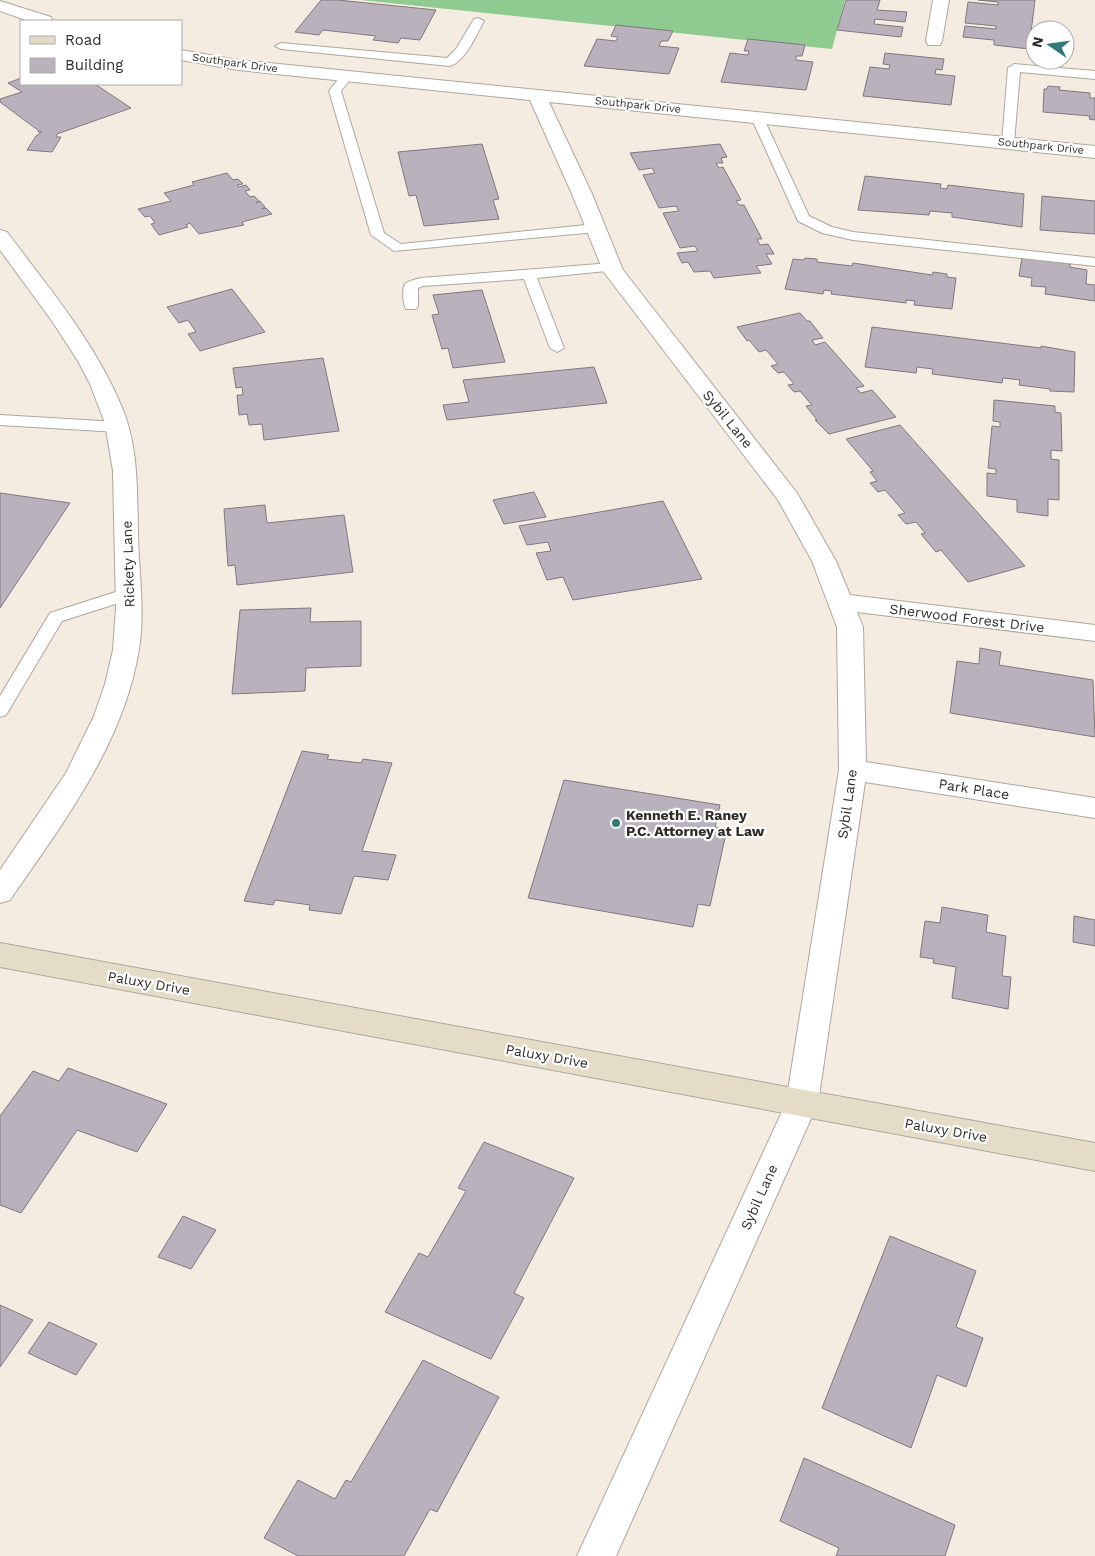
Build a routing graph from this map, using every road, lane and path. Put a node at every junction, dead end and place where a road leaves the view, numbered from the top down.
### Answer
1 (941, 0) edge
2 (0, 6) edge
3 (42, 20) edge
4 (478, 21) dead end
5 (934, 41) dead end
6 (281, 46) dead end
7 (302, 47) junction
8 (182, 55) edge
9 (428, 60) junction
10 (288, 70) junction
11 (1095, 75) edge
12 (347, 76) junction
13 (414, 82) junction
14 (537, 95) junction
15 (757, 117) junction
16 (1008, 143) junction
17 (1095, 152) edge
18 (596, 228) junction
19 (0, 236) edge
20 (1095, 262) edge
21 (611, 267) junction
22 (529, 275) junction
23 (410, 306) dead end
24 (557, 348) dead end
25 (0, 420) edge
26 (118, 426) junction
27 (128, 594) junction
28 (840, 602) junction
29 (1095, 633) edge
30 (0, 711) edge
31 (852, 770) junction
32 (1095, 808) edge
33 (0, 892) edge
34 (0, 955) edge
35 (802, 1103) junction
36 (1095, 1157) edge
37 (596, 1556) edge

1 - 5 street
2 - 3 street
4 - 9 lane
6 - 7 lane
7 - 9 lane
7 - 10 lane
8 - 10 street, Southpark Drive
9 - 13 lane
10 - 12 street, Southpark Drive
11 - 16 lane
12 - 13 street, Southpark Drive
12 - 18 lane
13 - 14 street, Southpark Drive
14 - 15 street, Southpark Drive
14 - 18 street, Sybil Lane
15 - 16 street, Southpark Drive
15 - 20 lane
16 - 17 street, Southpark Drive
18 - 21 street, Sybil Lane
19 - 26 street, Rickety Lane
21 - 22 lane
21 - 28 street, Sybil Lane
22 - 23 lane
22 - 24 lane
25 - 26 lane
26 - 27 street, Rickety Lane
27 - 30 lane
27 - 33 street, Rickety Lane
28 - 29 street, Sherwood Forest Drive
28 - 31 street, Sybil Lane
31 - 32 street, Park Place
31 - 35 street, Sybil Lane
34 - 35 main road, Paluxy Drive
35 - 36 main road, Paluxy Drive
35 - 37 street, Sybil Lane

